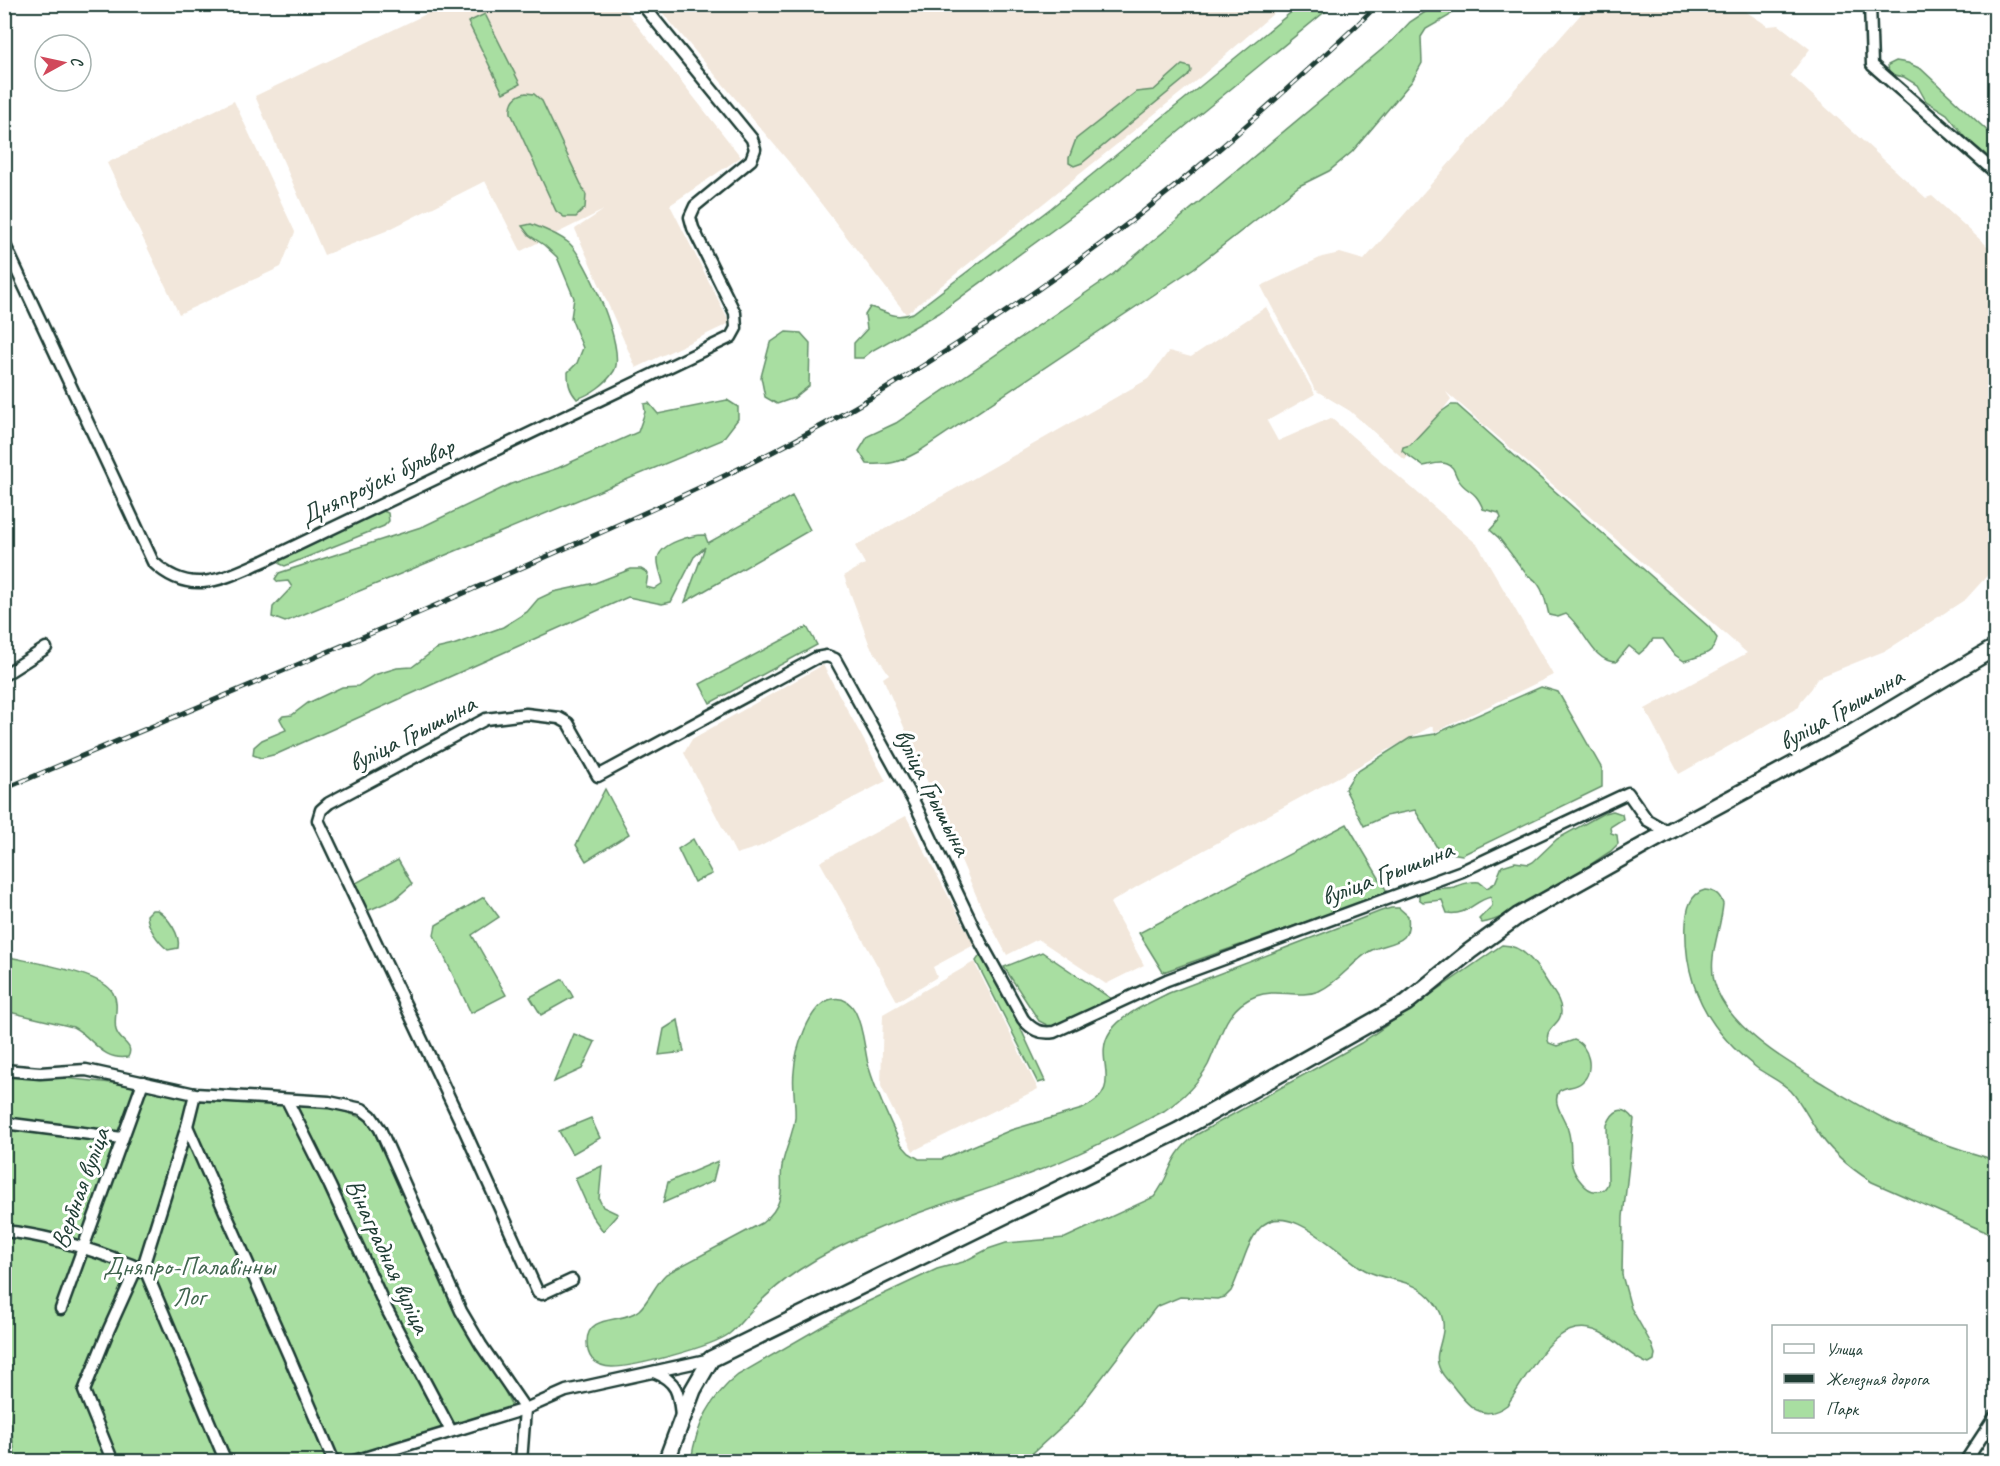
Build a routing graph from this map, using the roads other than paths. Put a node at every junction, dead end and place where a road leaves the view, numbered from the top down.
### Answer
1 (642, 4) edge
2 (1870, 4) edge
3 (1995, 173) edge
4 (4, 243) edge
5 (1995, 647) edge
6 (46, 648) dead end
7 (4, 675) edge
8 (1668, 832) junction
9 (4, 1070) edge
10 (142, 1082) junction
11 (195, 1094) junction
12 (287, 1100) junction
13 (4, 1123) edge
14 (187, 1126) junction
15 (122, 1138) junction
16 (4, 1231) edge
17 (83, 1247) junction
18 (140, 1268) junction
19 (572, 1280) dead end
20 (61, 1308) dead end
21 (711, 1359) junction
22 (654, 1372) junction
23 (525, 1409) junction
24 (1995, 1415) edge
25 (681, 1419) junction
26 (451, 1431) junction
27 (112, 1461) edge
28 (226, 1461) edge
29 (334, 1461) edge
30 (351, 1461) edge
31 (520, 1461) edge
32 (666, 1461) edge
33 (1965, 1461) edge

1 - 4 street, Дняпроўскі бульвар
2 - 3 street
5 - 8 street, вуліца Грышына
6 - 7 street
8 - 19 street, вуліца Грышына
8 - 21 street
9 - 10 street
10 - 11 street
10 - 15 street, Вербная вуліца
11 - 12 street
11 - 14 street
12 - 23 street
12 - 26 street, Вінаградная вуліца
13 - 15 street
14 - 18 street
14 - 29 street
15 - 17 street, Вербная вуліца
16 - 17 street
17 - 18 street
17 - 20 street, Вербная вуліца
18 - 27 street
18 - 28 street
21 - 22 street
21 - 25 street
22 - 23 street
22 - 25 street
23 - 26 street
23 - 31 street
24 - 33 street
25 - 32 street
26 - 30 street

